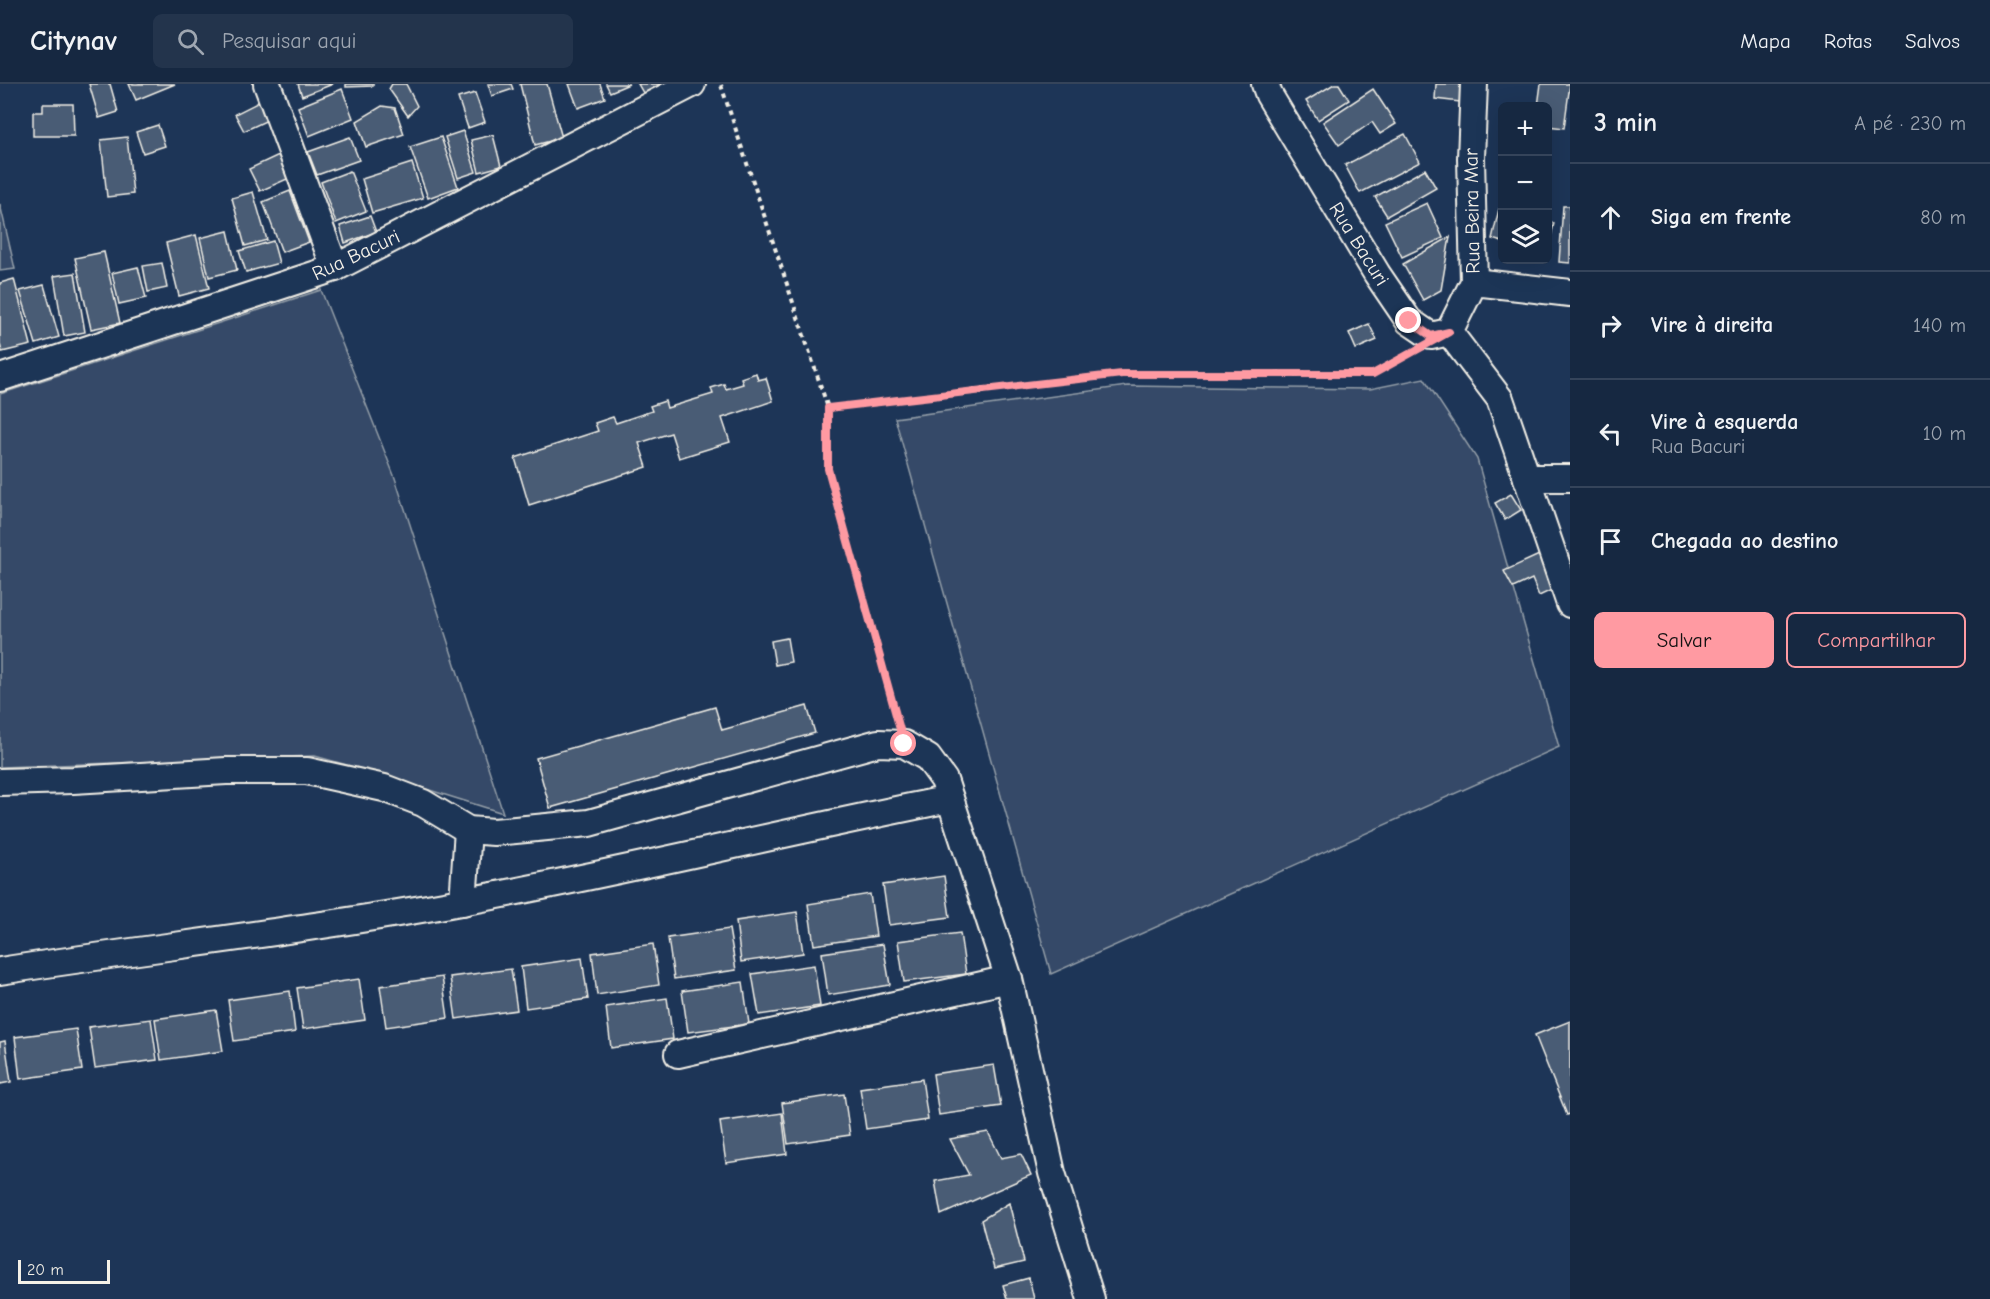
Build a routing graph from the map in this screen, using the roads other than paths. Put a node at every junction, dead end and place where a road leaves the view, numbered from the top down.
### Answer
1 (267, 84) edge
2 (692, 84) edge
3 (1265, 84) edge
4 (1474, 84) edge
5 (335, 268) junction
6 (1474, 282) junction
7 (1570, 293) edge
8 (1449, 332) junction
9 (0, 378) edge
10 (1527, 478) junction
11 (1570, 478) edge
12 (1570, 604) edge
13 (0, 782) edge
14 (950, 799) junction
15 (468, 830) junction
16 (464, 902) junction
17 (0, 971) edge
18 (1009, 979) junction
19 (678, 1054) dead end
20 (1090, 1299) edge

1 - 5 street
2 - 5 street, Rua Bacuri
3 - 8 street, Rua Bacuri
4 - 6 street, Rua Beira Mar
5 - 9 street, Rua Bacuri
6 - 7 street
6 - 8 street, Rua Beira Mar
8 - 10 street
10 - 11 street
10 - 12 street
13 - 15 street
14 - 15 street
14 - 16 street
14 - 18 street
15 - 16 street
16 - 17 street
18 - 19 street
18 - 20 street

